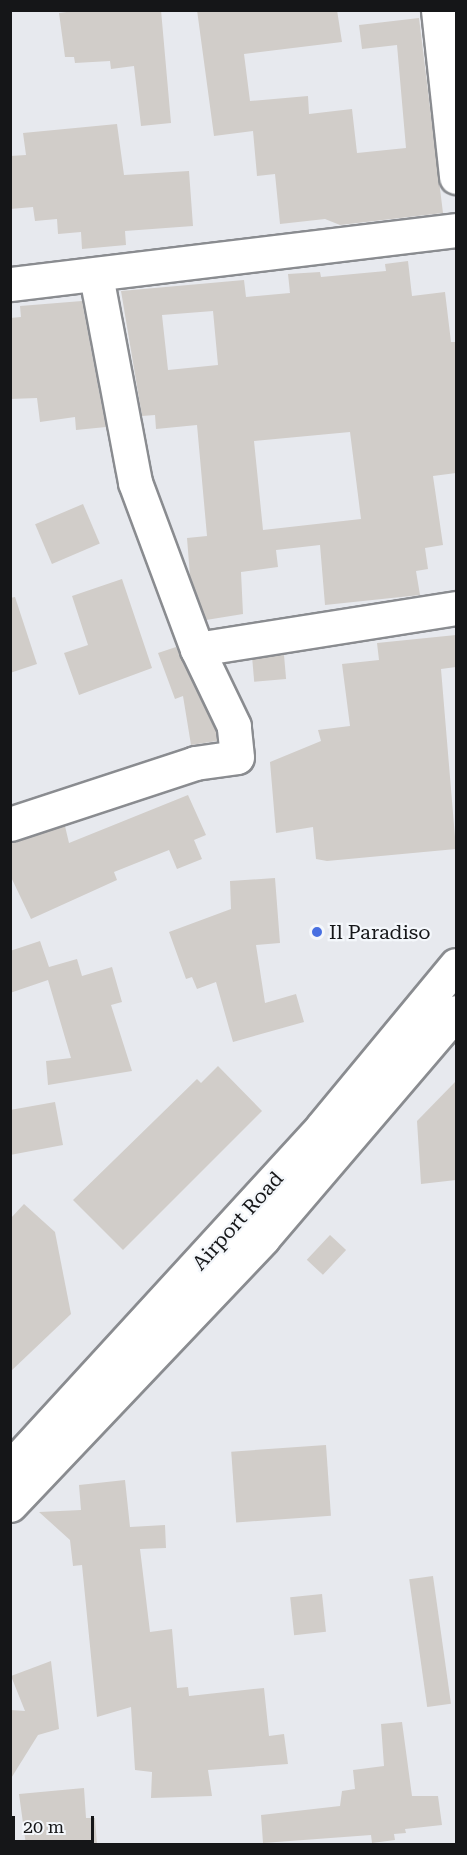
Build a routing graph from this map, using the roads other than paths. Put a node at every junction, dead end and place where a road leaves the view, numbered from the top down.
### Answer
1 (438, 10) edge
2 (456, 177) edge
3 (456, 230) edge
4 (96, 276) junction
5 (10, 284) edge
6 (456, 608) edge
7 (197, 649) junction
8 (10, 824) edge
9 (456, 965) edge
10 (456, 1012) edge
11 (251, 1228) junction
12 (10, 1468) edge
13 (10, 1505) edge

1 - 2 street
3 - 4 street
4 - 5 street
4 - 7 street
6 - 7 street
7 - 8 street
9 - 11 street, Airport Road
10 - 11 street, Airport Road
11 - 12 street, Airport Road
11 - 13 street, Airport Road

